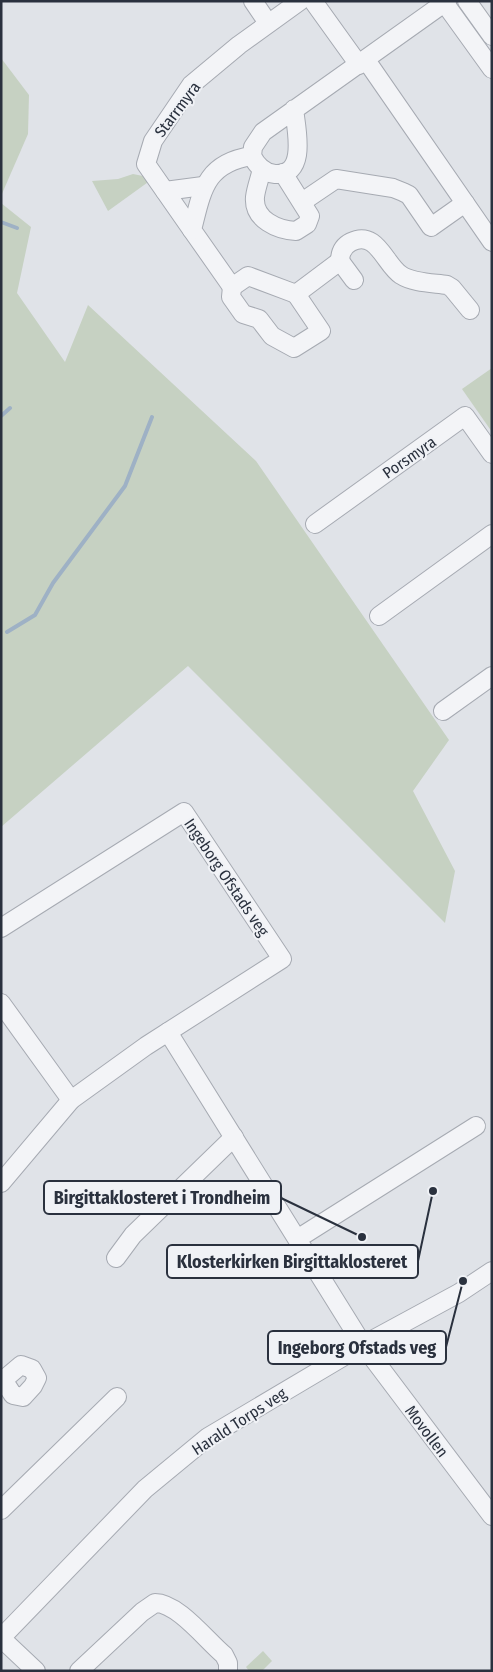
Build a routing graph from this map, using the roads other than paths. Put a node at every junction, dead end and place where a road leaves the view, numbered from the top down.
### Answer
1 (253, 1) edge
2 (300, 1) edge
3 (313, 1) edge
4 (467, 1) edge
5 (445, 2) edge
6 (268, 23) junction
7 (492, 36) edge
8 (362, 62) junction
9 (492, 69) edge
10 (294, 109) junction
11 (257, 163) junction
12 (283, 173) junction
13 (203, 186) junction
14 (165, 191) junction
15 (302, 202) junction
16 (465, 203) junction
17 (192, 230) junction
18 (492, 242) edge
19 (340, 261) junction
20 (354, 280) dead end
21 (232, 287) junction
22 (296, 294) junction
23 (470, 310) dead end
24 (492, 454) edge
25 (314, 524) dead end
26 (492, 534) edge
27 (379, 616) dead end
28 (492, 676) edge
29 (443, 710) dead end
30 (1, 928) edge
31 (2, 1008) edge
32 (168, 1032) junction
33 (71, 1100) junction
34 (476, 1126) dead end
35 (234, 1137) junction
36 (1, 1183) edge
37 (305, 1234) dead end
38 (116, 1258) dead end
39 (492, 1271) edge
40 (363, 1345) junction
41 (118, 1397) dead end
42 (1, 1510) edge
43 (492, 1516) edge
44 (1, 1638) edge
45 (36, 1671) edge
46 (79, 1671) edge
47 (228, 1671) edge

1 - 6 street
2 - 6 street, Starrmyra
3 - 8 street
4 - 7 street
5 - 8 street
5 - 9 street
6 - 14 street, Starrmyra
8 - 10 street
8 - 16 street
10 - 11 street
10 - 12 street
11 - 12 street
11 - 13 street
11 - 15 street
12 - 15 street
13 - 14 street
13 - 17 street
14 - 17 street, Starrmyra
15 - 16 street
16 - 18 street
17 - 21 street, Starrmyra
19 - 20 street
19 - 22 street
19 - 23 street
21 - 22 street
21 - 22 street, Starrmyra
24 - 25 street, Porsmyra
26 - 27 street
28 - 29 street
30 - 32 street, Ingeborg Ofstads veg
31 - 33 street
32 - 33 street, Ingeborg Ofstads veg
32 - 35 street
33 - 36 street, Ingeborg Ofstads veg
34 - 37 street
35 - 38 street
35 - 40 street
39 - 40 street, Harald Torps veg
40 - 43 street, Movollen
40 - 44 street, Harald Torps veg
41 - 42 street
44 - 45 street
46 - 47 street

